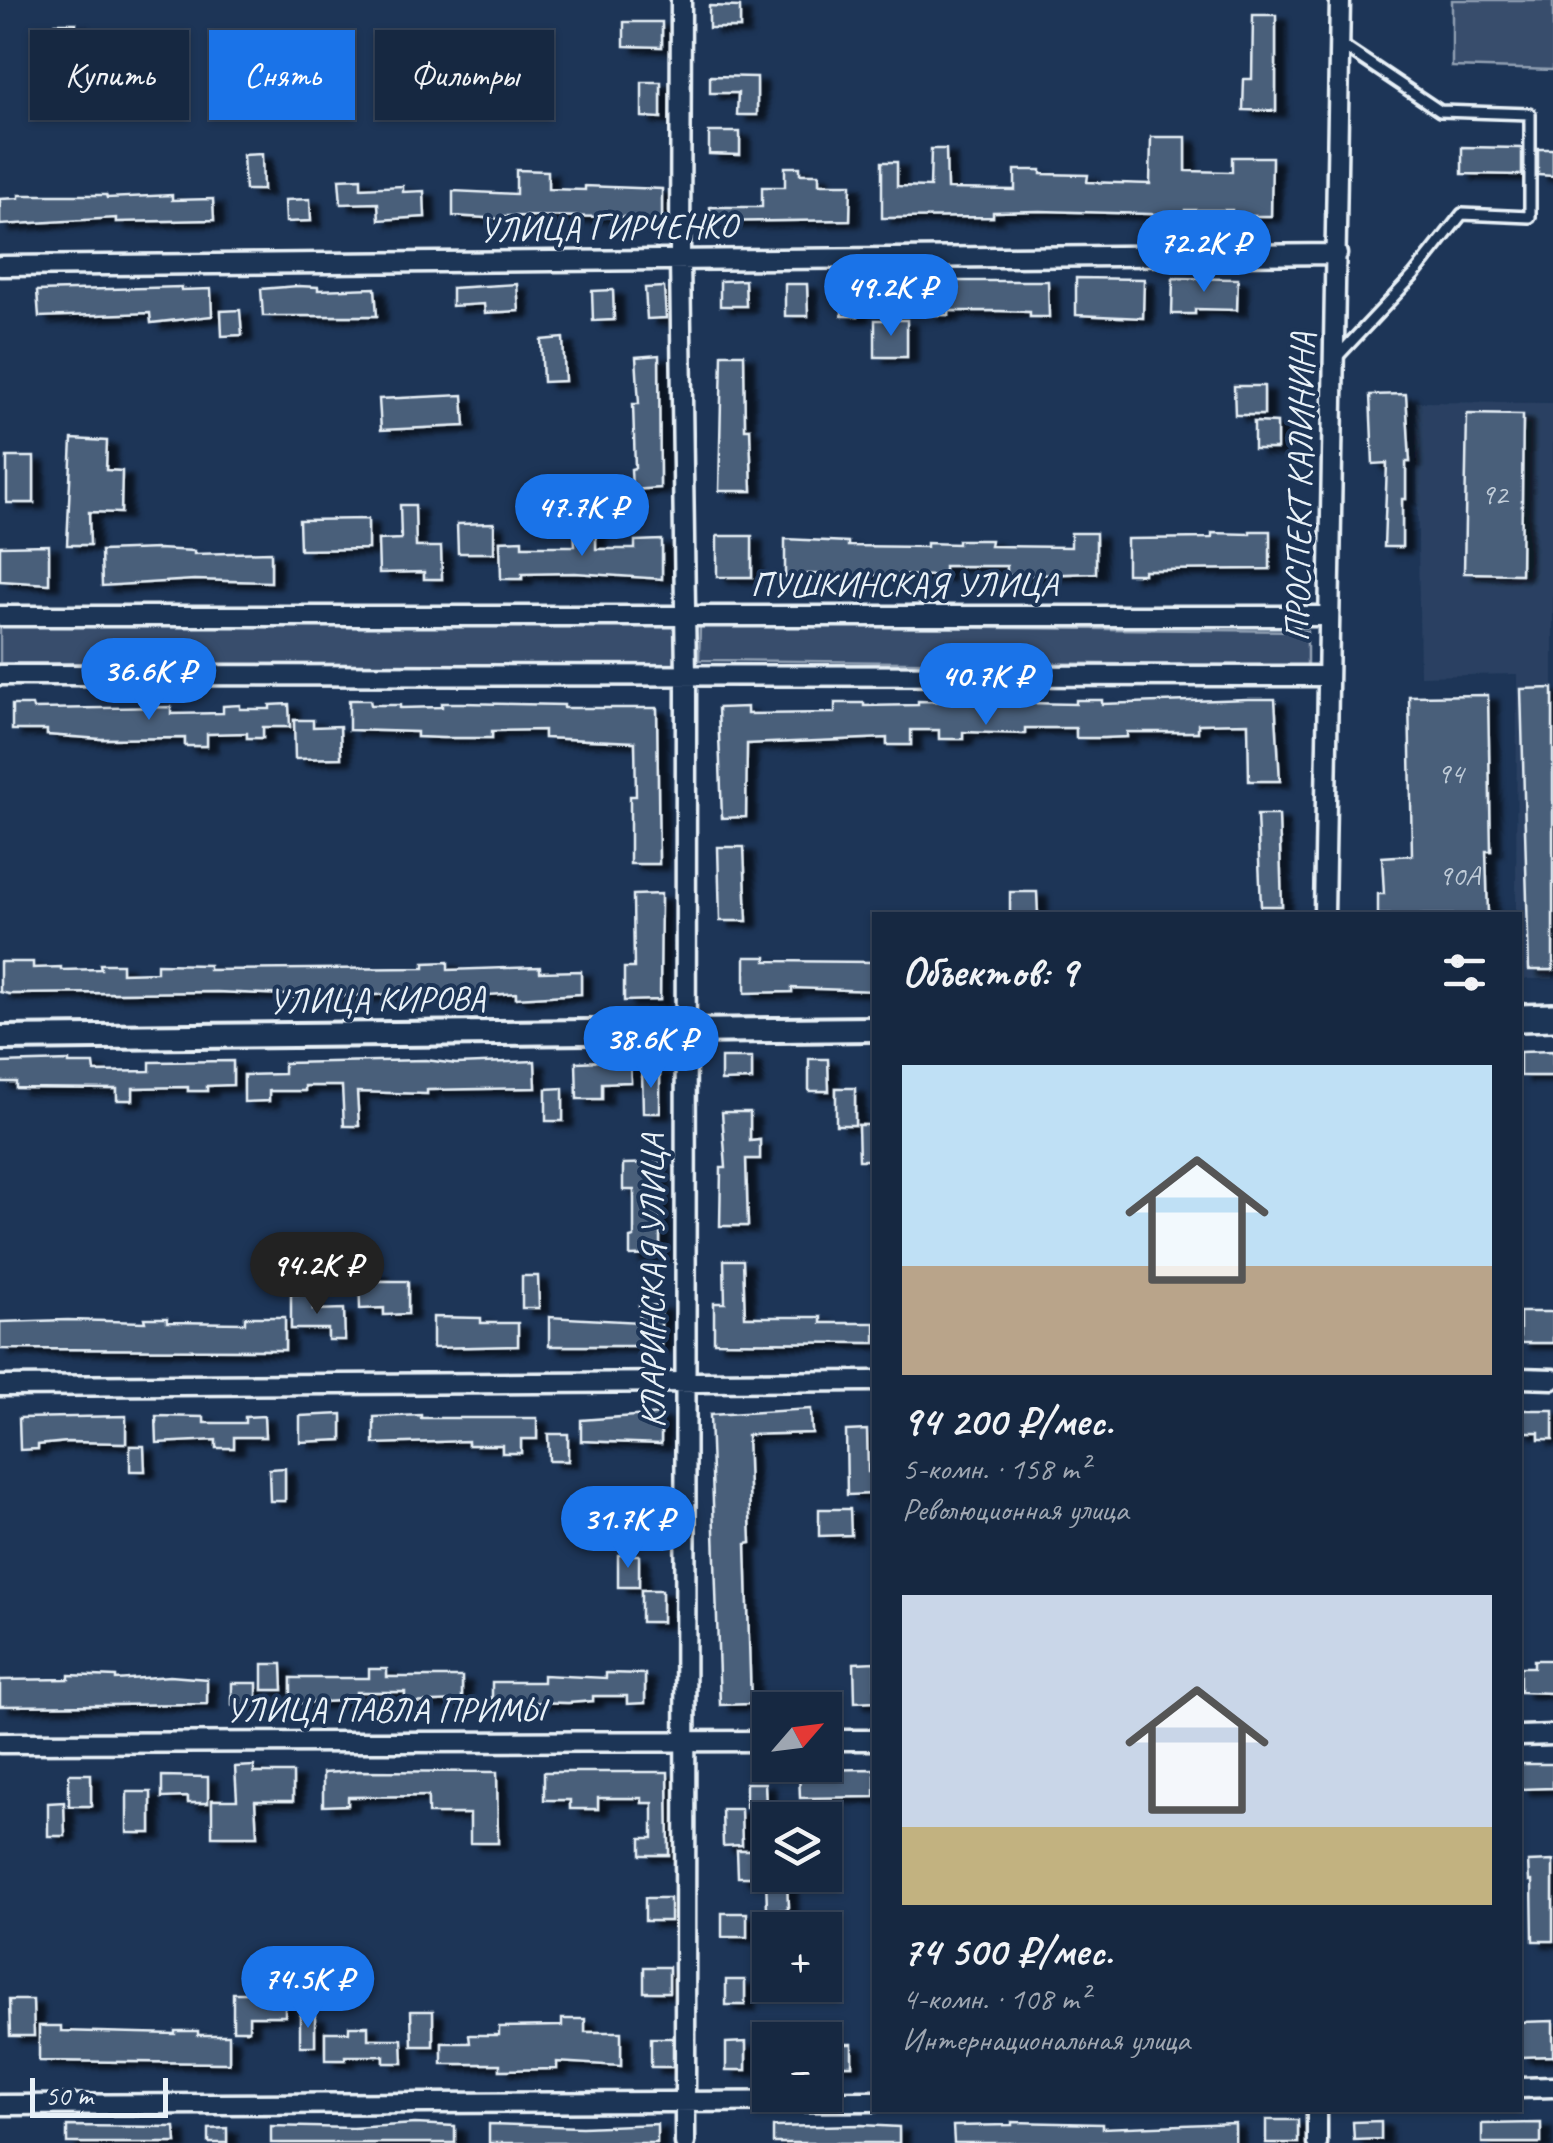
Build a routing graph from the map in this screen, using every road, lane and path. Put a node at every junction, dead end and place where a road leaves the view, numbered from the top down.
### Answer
1 (681, 0) edge
2 (1340, 0) edge
3 (1340, 44) junction
4 (1337, 254) junction
5 (680, 258) junction
6 (0, 266) edge
7 (1333, 362) junction
8 (0, 616) edge
9 (684, 616) junction
10 (1329, 616) junction
11 (0, 675) edge
12 (686, 676) junction
13 (1328, 676) junction
14 (1324, 912) edge
15 (1553, 1017) edge
16 (1522, 1018) edge
17 (872, 1029) edge
18 (685, 1031) junction
19 (0, 1038) edge
20 (1522, 1378) edge
21 (1553, 1378) edge
22 (872, 1380) edge
23 (684, 1382) junction
24 (0, 1386) edge
25 (1553, 1735) edge
26 (1522, 1736) edge
27 (752, 1740) edge
28 (842, 1740) edge
29 (872, 1740) edge
30 (685, 1741) junction
31 (0, 1743) edge
32 (1553, 2087) edge
33 (1522, 2088) edge
34 (872, 2101) edge
35 (686, 2102) junction
36 (0, 2105) edge
37 (1317, 2112) edge
38 (685, 2143) edge
39 (1317, 2143) edge

1 - 5 street, КЛАРИНСКАЯ УЛИЦА
2 - 3 street, ПРОСПЕКТ КАЛИНИНА
3 - 4 street, ПРОСПЕКТ КАЛИНИНА
3 - 7 lane
4 - 5 street, УЛИЦА ГИРЧЕНКО
4 - 7 street, ПРОСПЕКТ КАЛИНИНА
5 - 6 street, УЛИЦА ГИРЧЕНКО
5 - 9 street, КЛАРИНСКАЯ УЛИЦА
7 - 10 street, ПРОСПЕКТ КАЛИНИНА
8 - 9 street, ПУШКИНСКАЯ УЛИЦА
9 - 10 street, ПУШКИНСКАЯ УЛИЦА
9 - 12 street, КЛАРИНСКАЯ УЛИЦА
10 - 13 street, ПРОСПЕКТ КАЛИНИНА
11 - 12 street
12 - 13 street
12 - 18 street, КЛАРИНСКАЯ УЛИЦА
13 - 14 street, ПРОСПЕКТ КАЛИНИНА
15 - 16 main road
17 - 18 street, УЛИЦА КИРОВА
18 - 19 street, УЛИЦА КИРОВА
18 - 23 street, КЛАРИНСКАЯ УЛИЦА
20 - 21 street
22 - 23 street
23 - 24 street
23 - 30 street, КЛАРИНСКАЯ УЛИЦА
25 - 26 street
27 - 30 street, УЛИЦА ПАВЛА ПРИМЫ
28 - 29 street
30 - 31 street, УЛИЦА ПАВЛА ПРИМЫ
30 - 35 street, КЛАРИНСКАЯ УЛИЦА
32 - 33 street
34 - 35 street
35 - 36 street
35 - 38 street, КЛАРИНСКАЯ УЛИЦА
37 - 39 street

